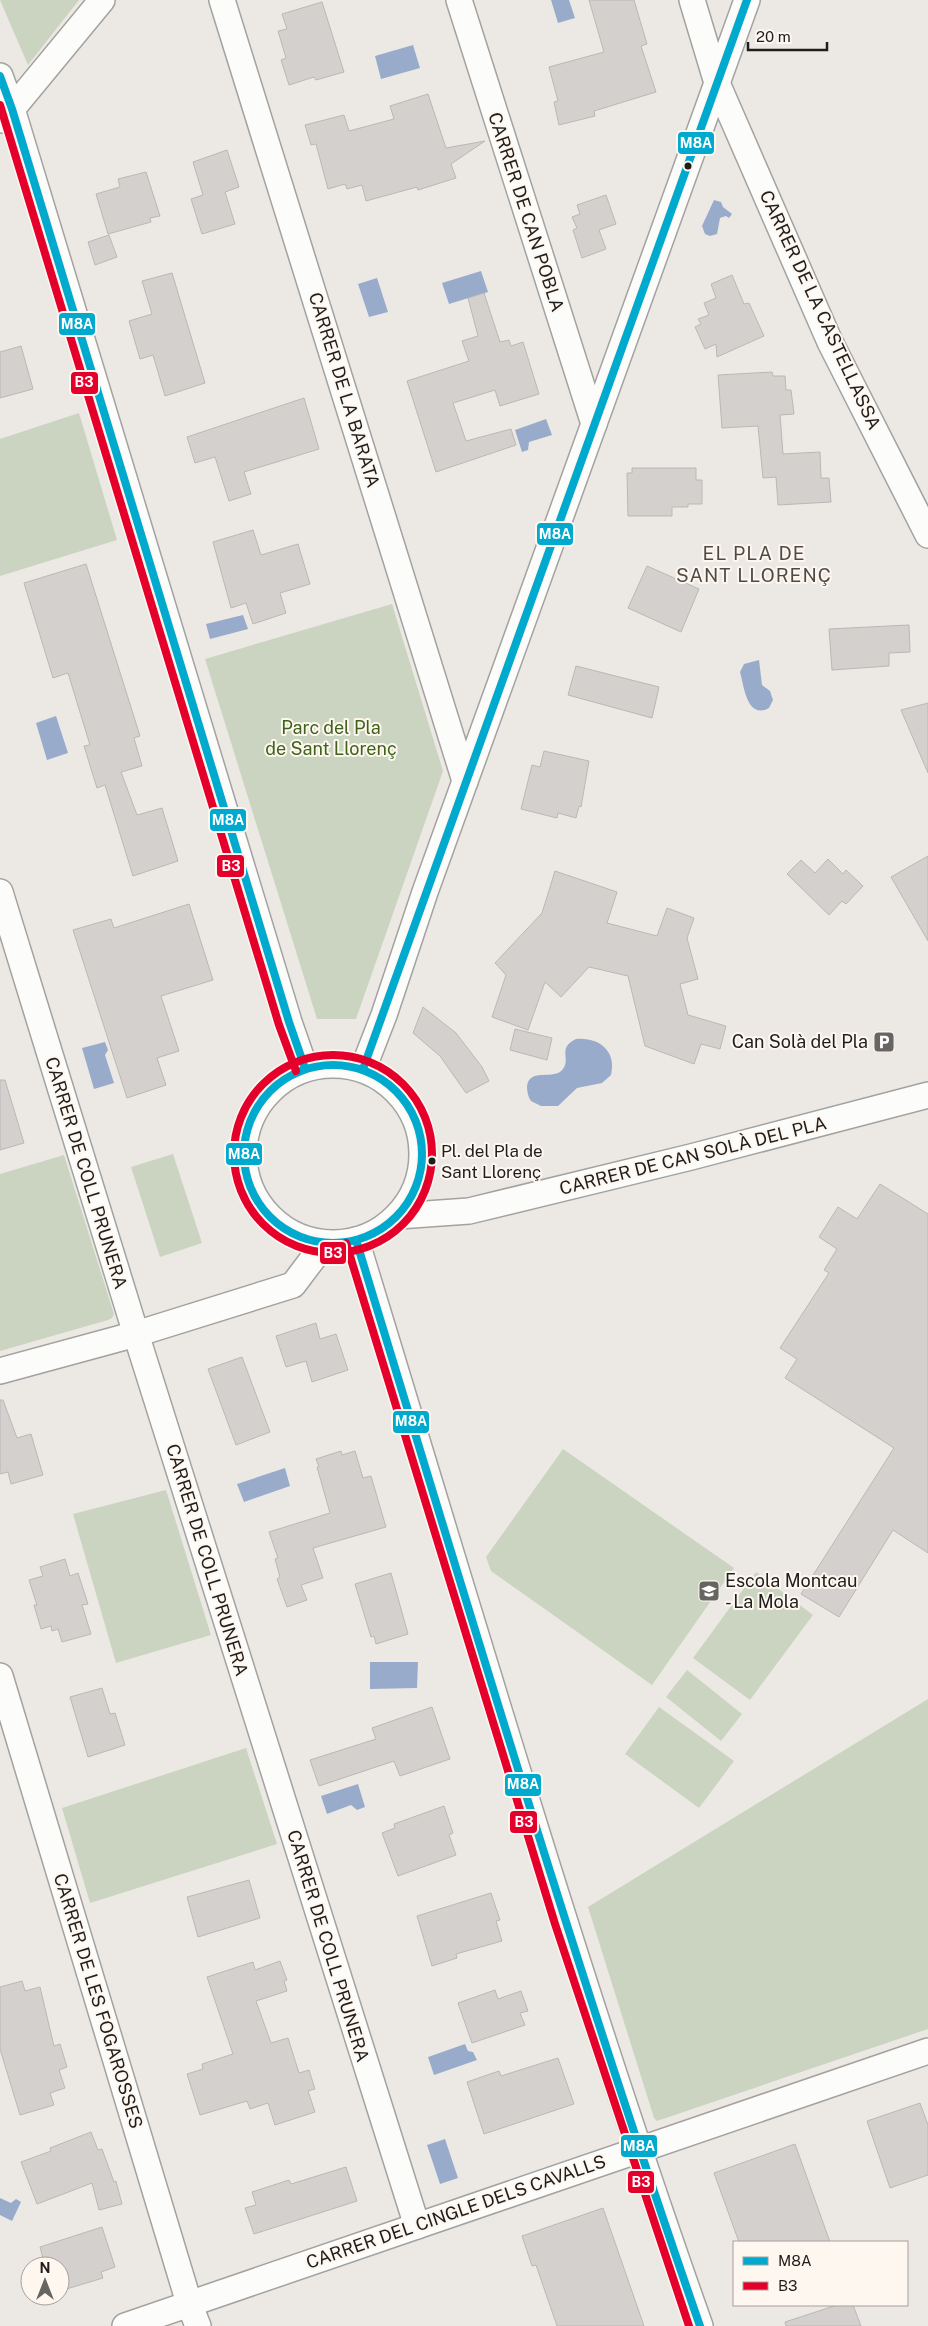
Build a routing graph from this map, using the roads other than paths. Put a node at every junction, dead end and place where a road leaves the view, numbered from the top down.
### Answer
1 (102, 0) edge
2 (222, 0) edge
3 (459, 0) edge
4 (692, 0) edge
5 (747, 0) edge
6 (0, 76) edge
7 (717, 83) junction
8 (6, 117) edge
9 (594, 424) junction
10 (928, 535) edge
11 (465, 780) junction
12 (0, 892) edge
13 (305, 1068) junction
14 (363, 1069) junction
15 (928, 1095) edge
16 (398, 1216) junction
17 (356, 1240) junction
18 (324, 1244) junction
19 (136, 1334) junction
20 (0, 1371) edge
21 (0, 1676) edge
22 (928, 2051) edge
23 (638, 2149) junction
24 (416, 2226) junction
25 (189, 2303) junction
26 (126, 2326) edge
27 (198, 2326) edge
28 (700, 2326) edge

1 - 8 street
2 - 11 street, CARRER DE LA BARATA
3 - 9 street, CARRER DE CAN POBLA
4 - 7 street, CARRER DE LA CASTELLASSA
5 - 7 street
6 - 8 street
7 - 9 street
7 - 10 street, CARRER DE LA CASTELLASSA
8 - 13 street
9 - 11 street
11 - 14 street
12 - 19 street, CARRER DE COLL PRUNERA
13 - 14 street
13 - 18 street
14 - 16 street
15 - 16 street, CARRER DE CAN SOLÀ DEL PLA
16 - 17 street
17 - 18 street
17 - 23 street
18 - 19 street
19 - 20 street
19 - 24 street, CARRER DE COLL PRUNERA
21 - 25 street, CARRER DE LES FOGAROSSES
22 - 23 street, CARRER DEL CINGLE DELS CAVALLS
23 - 24 street, CARRER DEL CINGLE DELS CAVALLS
23 - 28 street
24 - 25 street, CARRER DEL CINGLE DELS CAVALLS
25 - 26 street, CARRER DEL CINGLE DELS CAVALLS
25 - 27 street, CARRER DE LES FOGAROSSES

